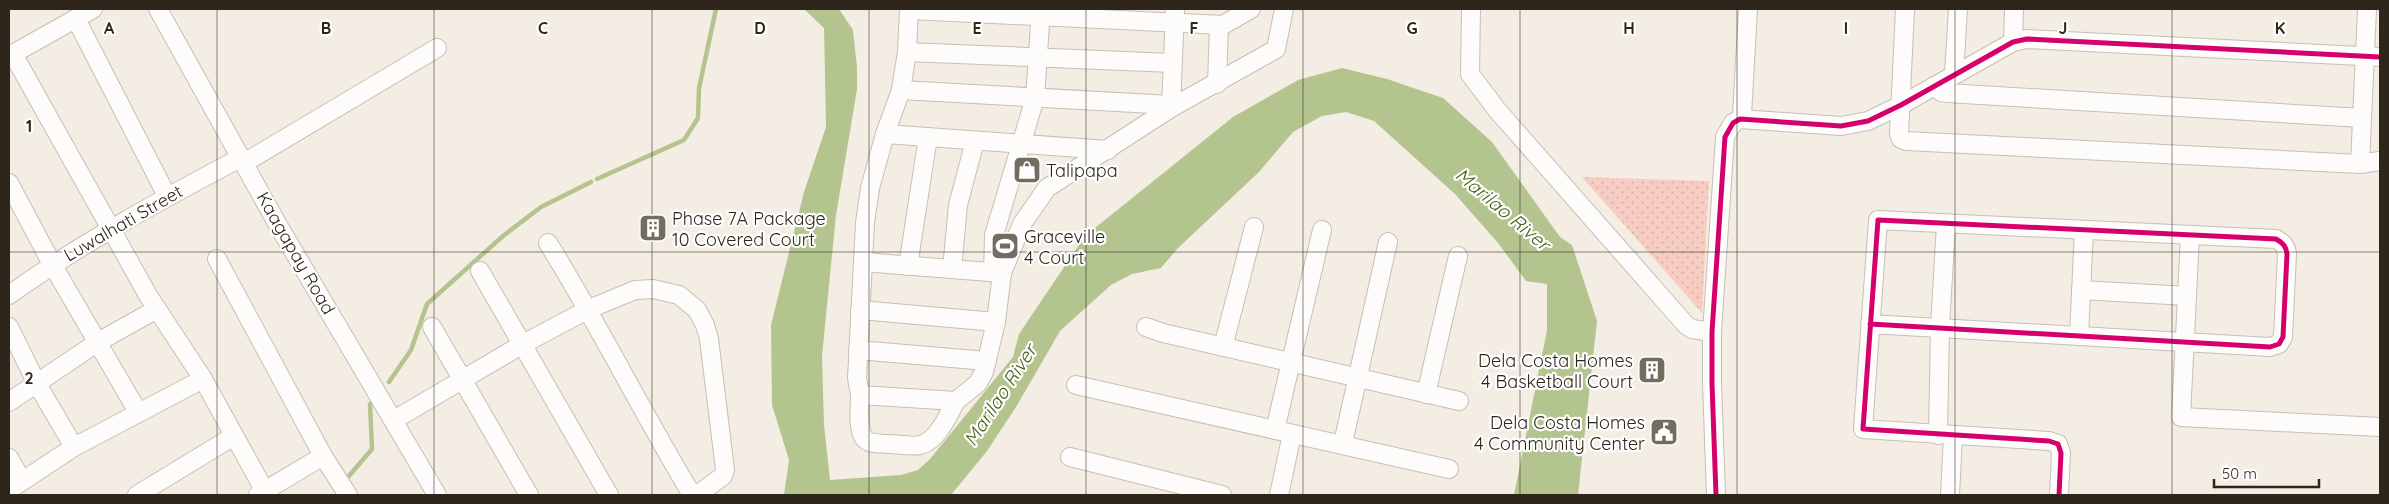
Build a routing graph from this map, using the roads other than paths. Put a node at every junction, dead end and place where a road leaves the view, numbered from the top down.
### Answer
1 (93, 9) edge
2 (158, 9) edge
3 (910, 9) edge
4 (1251, 9) edge
5 (1284, 9) edge
6 (1471, 9) edge
7 (1748, 9) edge
8 (1905, 9) edge
9 (1958, 9) edge
10 (2014, 9) edge
11 (2367, 9) edge
12 (1041, 12) edge
13 (1174, 16) edge
14 (76, 19) junction
15 (1219, 25) junction
16 (2012, 42) junction
17 (437, 48) dead end
18 (907, 52) junction
19 (11, 55) edge
20 (2372, 56) edge
21 (1039, 58) junction
22 (1172, 63) junction
23 (1954, 74) junction
24 (1217, 84) junction
25 (1934, 86) junction
26 (900, 90) junction
27 (1035, 98) junction
28 (1901, 105) junction
29 (1171, 107) junction
30 (2362, 118) junction
31 (1740, 119) junction
32 (885, 134) junction
33 (928, 137) junction
34 (975, 141) junction
35 (1023, 142) junction
36 (1108, 150) junction
37 (243, 160) junction
38 (2380, 161) edge
39 (2360, 164) junction
40 (9, 183) edge
41 (167, 196) junction
42 (1946, 224) junction
43 (111, 227) junction
44 (1254, 227) dead end
45 (1322, 230) dead end
46 (2084, 230) junction
47 (2190, 235) junction
48 (1388, 242) dead end
49 (548, 243) dead end
50 (1458, 256) dead end
51 (217, 259) dead end
52 (863, 262) junction
53 (52, 264) junction
54 (908, 266) junction
55 (952, 269) junction
56 (480, 271) dead end
57 (998, 273) junction
58 (2081, 290) junction
59 (9, 295) edge
60 (2187, 296) junction
61 (157, 309) junction
62 (589, 309) junction
63 (860, 310) junction
64 (996, 322) junction
65 (1870, 324) junction
66 (9, 327) edge
67 (1146, 327) dead end
68 (1940, 327) junction
69 (432, 328) dead end
70 (1712, 332) junction
71 (2079, 336) junction
72 (2185, 341) junction
73 (98, 342) junction
74 (523, 344) junction
75 (1223, 347) junction
76 (858, 350) junction
77 (987, 360) junction
78 (1290, 362) junction
79 (1358, 378) junction
80 (203, 379) junction
81 (463, 379) junction
82 (37, 384) junction
83 (1076, 385) dead end
84 (1426, 394) junction
85 (860, 395) junction
86 (956, 401) junction
87 (1459, 401) dead end
88 (9, 402) edge
89 (138, 412) junction
90 (394, 420) junction
91 (2380, 422) edge
92 (1275, 430) junction
93 (1292, 434) junction
94 (234, 436) junction
95 (1946, 436) junction
96 (1343, 443) junction
97 (74, 447) junction
98 (324, 456) junction
99 (1070, 456) dead end
100 (9, 458) edge
101 (1450, 468) dead end
102 (15, 486) edge
103 (1200, 493) edge
104 (264, 494) edge
105 (137, 495) edge
106 (348, 495) edge
107 (438, 495) edge
108 (529, 495) edge
109 (608, 495) edge
110 (692, 495) edge
111 (697, 495) edge
112 (1222, 495) edge
113 (1279, 495) edge
114 (1716, 495) edge
115 (1950, 495) edge
116 (2058, 495) edge

1 - 14 street
2 - 37 street, Kaagapay Road
3 - 12 street
3 - 18 street
4 - 15 street
5 - 24 street
6 - 70 street
7 - 31 street
8 - 28 street
9 - 23 street
10 - 16 street
11 - 20 street
12 - 13 street
12 - 21 street
13 - 15 street
13 - 22 street
14 - 19 street
14 - 41 street
15 - 24 street
16 - 20 street
16 - 23 street
17 - 37 street, Luwalhati Street
18 - 21 street
18 - 26 street
19 - 43 street
20 - 30 street
21 - 22 street
21 - 27 street
22 - 29 street
23 - 25 street
24 - 29 street
25 - 28 street
25 - 30 street
26 - 27 street
26 - 32 street
27 - 29 street
27 - 35 street
28 - 31 street
28 - 39 street
29 - 36 street
30 - 39 street
31 - 70 street
32 - 33 street
32 - 52 street
33 - 34 street
33 - 54 street
34 - 35 street
34 - 55 street
35 - 36 street
35 - 57 street
36 - 57 street
37 - 41 street, Luwalhati Street
37 - 90 street, Kaagapay Road
38 - 39 street
40 - 53 street
41 - 43 street, Luwalhati Street
42 - 46 street
42 - 65 street
42 - 68 street
43 - 53 street, Luwalhati Street
43 - 61 street
44 - 75 street
45 - 78 street
46 - 47 street
46 - 58 street
47 - 60 street
47 - 72 street
48 - 79 street
49 - 62 street
50 - 84 street
51 - 98 street
52 - 54 street
52 - 63 street
53 - 59 street, Luwalhati Street
53 - 73 street
54 - 55 street
55 - 57 street
56 - 74 street
57 - 64 street
58 - 60 street
58 - 71 street
60 - 72 street
61 - 73 street
61 - 80 street
62 - 74 street
62 - 110 street
62 - 111 street
63 - 64 street
63 - 76 street
64 - 77 street
65 - 68 street
65 - 95 street
66 - 82 street
67 - 75 street
68 - 71 street
68 - 95 street
69 - 81 street
70 - 114 street
71 - 72 street
72 - 91 street
73 - 82 street
73 - 89 street
74 - 81 street
74 - 109 street
75 - 78 street
76 - 77 street
76 - 85 street
77 - 86 street
78 - 79 street
78 - 92 street
79 - 84 street
79 - 96 street
80 - 89 street
80 - 94 street
81 - 90 street
81 - 108 street
82 - 88 street
82 - 97 street
83 - 92 street
84 - 87 street
85 - 86 street
85 - 86 street
89 - 97 street
90 - 107 street, Kaagapay Road
92 - 93 street
93 - 96 street
93 - 113 street
94 - 104 street
94 - 105 street
95 - 115 street
95 - 116 street
96 - 101 street
97 - 102 street
98 - 104 street
98 - 106 street
99 - 103 street
100 - 102 street
103 - 112 street

